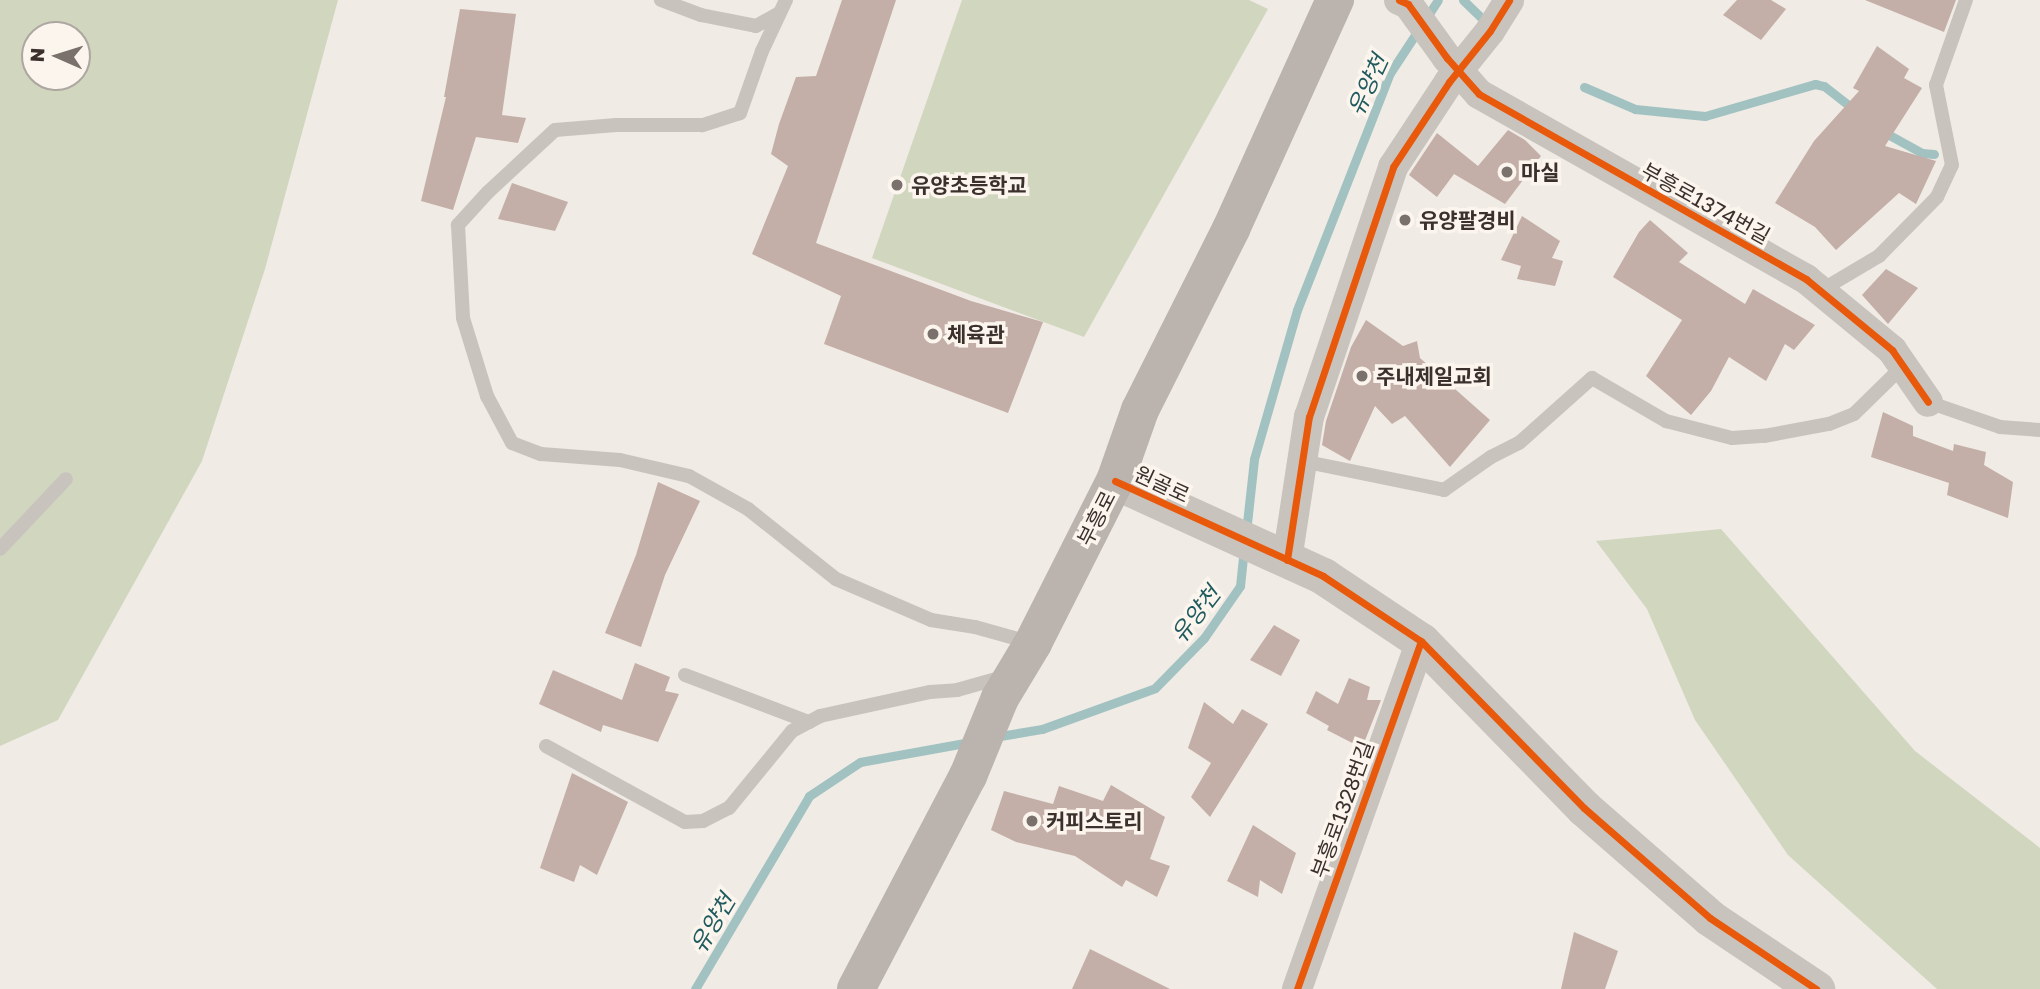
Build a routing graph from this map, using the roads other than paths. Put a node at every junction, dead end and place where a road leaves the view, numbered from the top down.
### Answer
1 (661, 0) edge
2 (786, 0) edge
3 (1335, 0) edge
4 (1509, 0) edge
5 (1966, 0) edge
6 (1403, 2) edge
7 (778, 14) junction
8 (1453, 64) junction
9 (1820, 291) junction
10 (1903, 366) junction
11 (1928, 402) joint
12 (2040, 430) edge
13 (1302, 461) junction
14 (66, 480) dead end
15 (1115, 481) junction
16 (0, 549) edge
17 (1276, 555) junction
18 (1421, 641) junction
19 (1015, 672) junction
20 (685, 675) dead end
21 (809, 722) junction
22 (546, 746) dead end
23 (856, 989) edge
24 (1297, 989) edge
25 (1816, 989) edge

1 - 7 lane
2 - 7 lane
3 - 15 main road, 부흥로
4 - 8 street
5 - 9 lane
6 - 8 street, 부흥로1374번길
7 - 19 lane
8 - 9 street, 부흥로1374번길
8 - 13 street
9 - 10 street, 부흥로1374번길
10 - 11 street, 부흥로1374번길
10 - 13 lane
11 - 12 lane
13 - 17 street
14 - 16 lane
15 - 17 street, 원골로
15 - 19 main road, 부흥로
17 - 18 street, 원골로
18 - 24 street, 부흥로1328번길
18 - 25 street, 원골로
19 - 21 lane
19 - 23 main road, 부흥로
20 - 21 lane
21 - 22 lane

